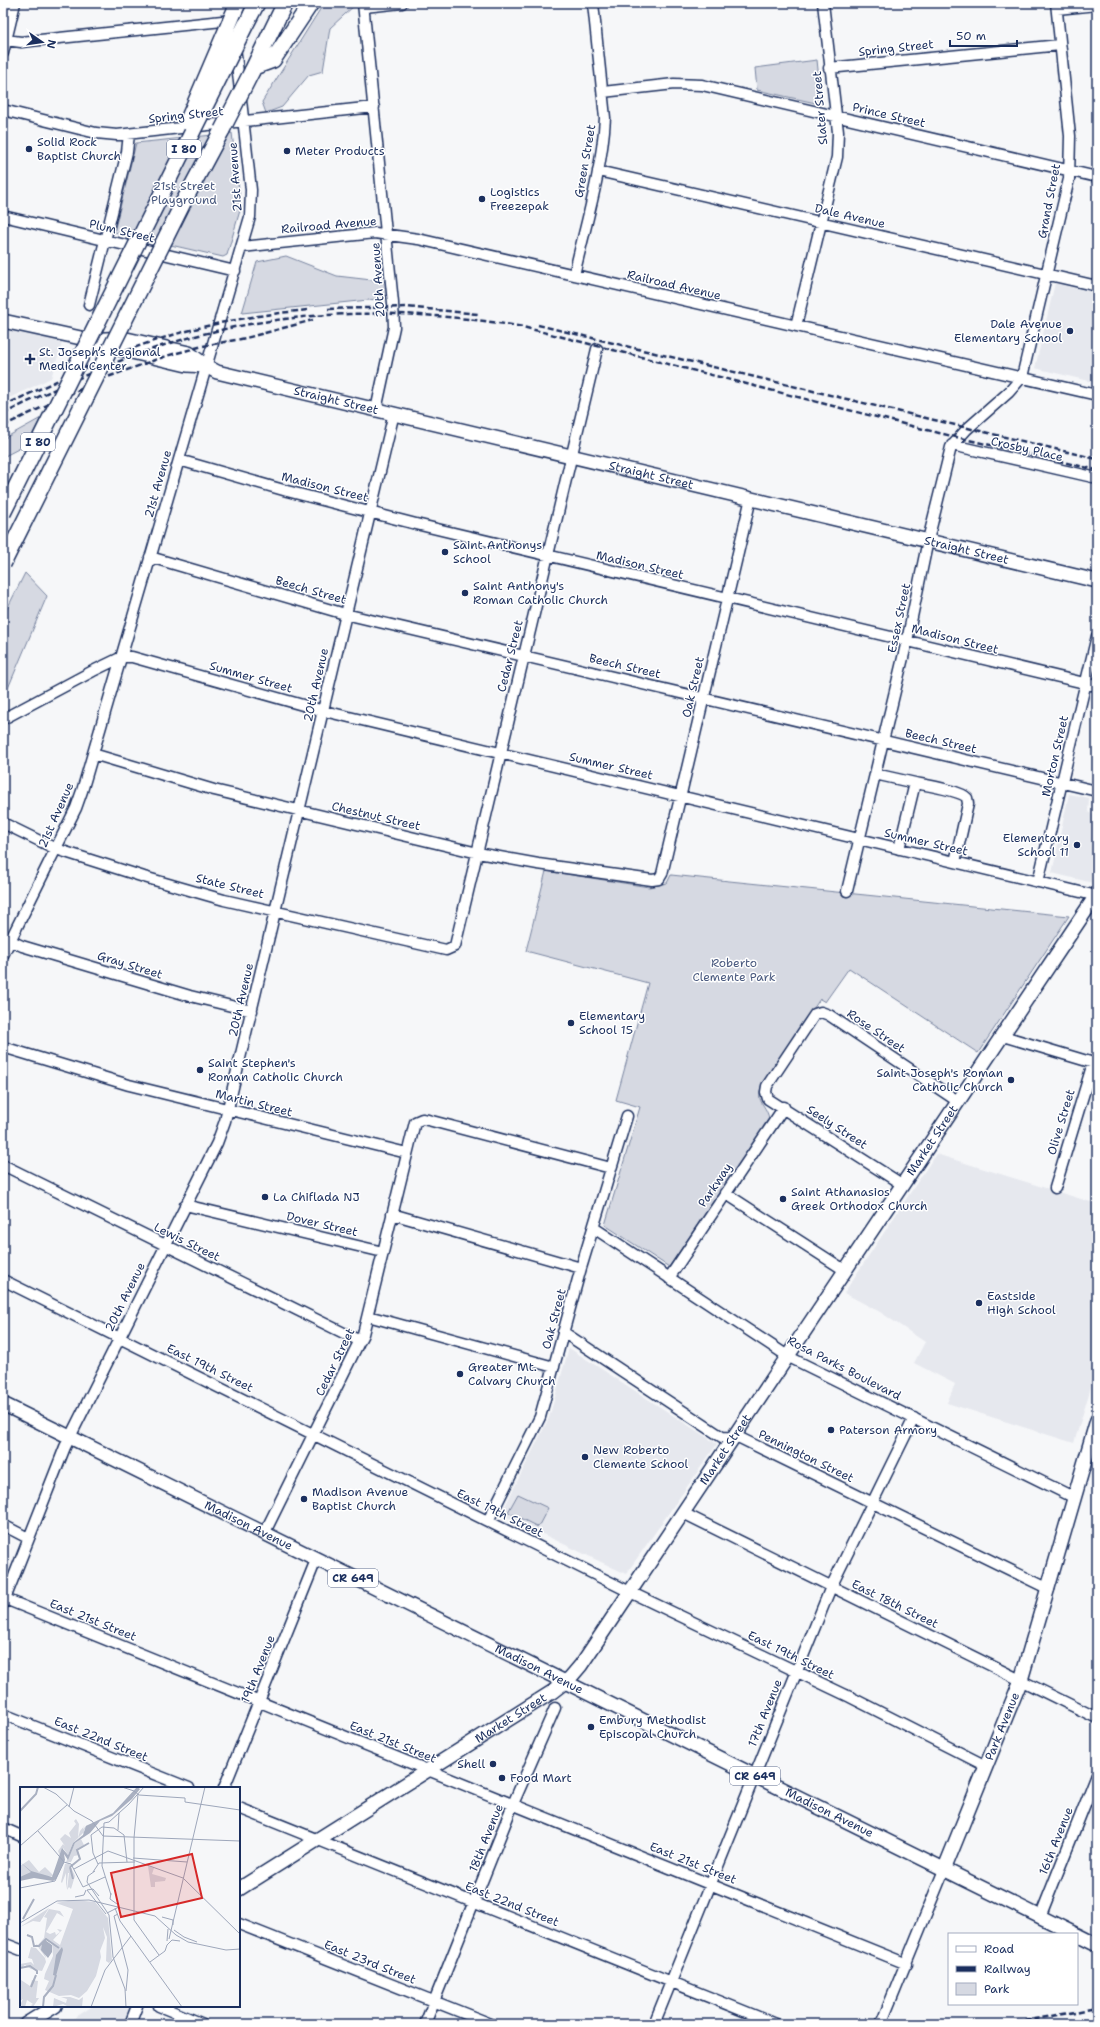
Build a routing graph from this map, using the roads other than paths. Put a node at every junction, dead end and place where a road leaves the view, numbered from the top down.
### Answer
1 (15, 3) edge
2 (230, 3) edge
3 (238, 3) edge
4 (256, 3) edge
5 (285, 3) edge
6 (311, 3) edge
7 (402, 3) edge
8 (593, 3) edge
9 (823, 3) edge
10 (364, 5) edge
11 (1097, 5) edge
12 (1056, 6) edge
13 (239, 22) junction
14 (6, 40) junction
15 (1060, 45) junction
16 (3, 53) edge
17 (829, 68) junction
18 (253, 69) junction
19 (603, 92) junction
20 (374, 107) junction
21 (3, 110) edge
22 (836, 116) junction
23 (244, 122) junction
24 (129, 134) junction
25 (598, 171) junction
26 (1069, 171) junction
27 (1097, 177) edge
28 (3, 216) edge
29 (821, 222) junction
30 (388, 234) junction
31 (106, 241) junction
32 (242, 246) junction
33 (235, 271) junction
34 (122, 273) junction
35 (1046, 274) junction
36 (574, 275) junction
37 (1097, 286) edge
38 (88, 305) dead end
39 (3, 321) edge
40 (796, 326) junction
41 (597, 349) dead end
42 (206, 366) junction
43 (1022, 377) junction
44 (1097, 395) edge
45 (376, 410) junction
46 (394, 413) junction
47 (952, 445) junction
48 (573, 456) junction
49 (179, 460) junction
50 (1097, 478) edge
51 (751, 498) junction
52 (370, 512) junction
53 (3, 513) edge
54 (928, 540) junction
55 (548, 556) junction
56 (150, 557) junction
57 (3, 564) edge
58 (1097, 581) edge
59 (727, 599) junction
60 (345, 614) junction
61 (1097, 636) edge
62 (907, 641) junction
63 (524, 655) junction
64 (122, 657) junction
65 (1086, 684) junction
66 (1097, 686) edge
67 (704, 697) junction
68 (324, 711) junction
69 (3, 719) edge
70 (883, 740) junction
71 (93, 754) junction
72 (500, 754) junction
73 (875, 774) junction
74 (1062, 782) junction
75 (915, 783) junction
76 (1097, 791) edge
77 (680, 796) junction
78 (299, 811) junction
79 (3, 823) edge
80 (859, 840) junction
81 (56, 849) junction
82 (899, 849) junction
83 (478, 853) junction
84 (955, 862) junction
85 (658, 880) joint
86 (1038, 882) junction
87 (847, 891) dead end
88 (1097, 895) edge
89 (276, 910) junction
90 (6, 939) edge
91 (456, 946) joint
92 (3, 955) edge
93 (252, 1011) junction
94 (1003, 1036) junction
95 (3, 1047) edge
96 (1095, 1064) edge
97 (767, 1086) joint
98 (959, 1102) junction
99 (784, 1107) junction
100 (228, 1110) junction
101 (627, 1116) dead end
102 (407, 1153) junction
103 (3, 1166) edge
104 (611, 1168) junction
105 (903, 1185) junction
106 (1055, 1188) dead end
107 (725, 1193) junction
108 (185, 1205) junction
109 (392, 1214) junction
110 (594, 1228) junction
111 (165, 1246) junction
112 (383, 1252) junction
113 (581, 1268) junction
114 (846, 1271) junction
115 (669, 1278) junction
116 (3, 1280) edge
117 (368, 1316) junction
118 (563, 1332) junction
119 (119, 1338) junction
120 (360, 1341) junction
121 (789, 1357) junction
122 (554, 1367) junction
123 (3, 1404) edge
124 (914, 1418) junction
125 (1097, 1420) edge
126 (314, 1434) junction
127 (70, 1437) junction
128 (735, 1437) junction
129 (1075, 1498) junction
130 (872, 1503) junction
131 (683, 1512) junction
132 (488, 1521) junction
133 (3, 1525) edge
134 (264, 1534) junction
135 (28, 1538) junction
136 (316, 1560) junction
137 (831, 1587) junction
138 (1049, 1589) junction
139 (630, 1592) junction
140 (4, 1600) edge
141 (796, 1672) junction
142 (1020, 1680) junction
143 (564, 1682) junction
144 (259, 1702) junction
145 (555, 1708) dead end
146 (3, 1714) edge
147 (1097, 1718) edge
148 (986, 1766) junction
149 (428, 1770) junction
150 (1097, 1774) edge
151 (754, 1776) junction
152 (186, 1787) edge
153 (224, 1787) edge
154 (513, 1804) junction
155 (240, 1808) edge
156 (3, 1828) edge
157 (20, 1836) edge
158 (317, 1840) junction
159 (944, 1870) junction
160 (711, 1884) junction
161 (240, 1888) edge
162 (474, 1902) junction
163 (1040, 1917) junction
164 (240, 1924) edge
165 (1072, 1933) edge
166 (1078, 1936) edge
167 (3, 1943) edge
168 (1097, 1945) edge
169 (20, 1950) edge
170 (907, 1964) junction
171 (671, 1983) junction
172 (434, 2001) junction
173 (53, 2007) edge
174 (137, 2007) edge
175 (160, 2007) edge
176 (26, 2024) edge
177 (130, 2024) edge
178 (203, 2024) edge
179 (425, 2024) edge
180 (491, 2024) edge
181 (654, 2024) edge
182 (776, 2024) edge
183 (881, 2024) edge

1 - 14 street
2 - 13 street, 21st Avenue
3 - 34 highway, bridge
4 - 13 highway, I 80
5 - 18 highway, I 80
6 - 18 highway
7 - 10 street
8 - 19 street, Green Street
9 - 17 street, Slater Street
10 - 20 street, 20th Avenue
11 - 12 street
12 - 15 street, Grand Street
13 - 14 street
13 - 23 street, 21st Avenue
13 - 34 highway, I 80, bridge
14 - 16 street
15 - 17 street, Spring Street
15 - 26 street, Grand Street
17 - 22 street, Slater Street
18 - 57 highway, I 80, bridge
19 - 22 street, Prince Street
19 - 25 street, Green Street
20 - 23 street, Spring Street
20 - 30 street, 20th Avenue
21 - 24 street, Spring Street
22 - 26 street, Prince Street
22 - 29 street, Slater Street
23 - 24 street, Spring Street
23 - 32 street, 21st Avenue
24 - 31 street
25 - 29 street, Dale Avenue
25 - 36 street, Green Street
26 - 27 street, Prince Street
26 - 35 street, Grand Street
28 - 31 street, Plum Street
29 - 35 street, Dale Avenue
29 - 40 street, Slater Street
30 - 32 street, Railroad Avenue
30 - 36 street, Railroad Avenue
30 - 45 street, 20th Avenue
31 - 33 street, Plum Street
31 - 38 street
32 - 33 street, 21st Avenue
33 - 42 street, 21st Avenue
34 - 53 highway, I 80, bridge
35 - 37 street, Dale Avenue
35 - 43 street, Grand Street
36 - 40 street, Railroad Avenue
39 - 42 main road, Straight Street
40 - 43 street, Railroad Avenue
41 - 48 street, Cedar Street
42 - 45 main road, Straight Street
42 - 49 street, 21st Avenue
43 - 44 street, Railroad Avenue
43 - 47 street
45 - 46 main road, Straight Street
46 - 48 main road, Straight Street
46 - 52 street, 20th Avenue
47 - 50 street, Crosby Place
47 - 54 street, Essex Street
48 - 51 main road, Straight Street
48 - 55 street, Cedar Street
49 - 52 street, Madison Street
49 - 56 street, 21st Avenue
51 - 54 main road, Straight Street
51 - 59 street, Oak Street
52 - 55 street, Madison Street
52 - 60 street, 20th Avenue
54 - 58 main road, Straight Street
54 - 62 street, Essex Street
55 - 59 street, Madison Street
55 - 63 street, Cedar Street
56 - 60 street, Beech Street
56 - 64 street, 21st Avenue
59 - 62 street, Madison Street
59 - 67 street, Oak Street
60 - 63 street, Beech Street
60 - 68 street, 20th Avenue
61 - 65 street, Morton Street
62 - 65 street, Madison Street
62 - 70 street, Essex Street
63 - 67 street, Beech Street
63 - 72 street, Cedar Street
64 - 68 street, Summer Street
64 - 69 street
64 - 71 street, 21st Avenue
65 - 66 street, Madison Street
65 - 74 street, Morton Street
67 - 70 street, Beech Street
67 - 77 street, Oak Street
68 - 72 street, Summer Street
68 - 78 street, 20th Avenue
70 - 73 street, Essex Street
70 - 74 street, Beech Street
71 - 78 street, Chestnut Street
71 - 81 street, 21st Avenue
72 - 77 street, Summer Street
72 - 83 street, Cedar Street
73 - 75 street
73 - 80 street, Essex Street
74 - 76 street, Beech Street
74 - 86 street, Morton Street
75 - 82 street
75 - 84 street
77 - 80 street, Summer Street
77 - 85 street, Oak Street
78 - 83 street, Chestnut Street
78 - 89 street, 20th Avenue
79 - 81 street, State Street
80 - 82 street, Summer Street
80 - 87 street, Essex Street
81 - 89 street, State Street
81 - 90 street, 21st Avenue
82 - 84 street, Summer Street
83 - 85 street, Chestnut Street
83 - 91 street, Cedar Street
84 - 86 street, Summer Street
86 - 88 street, Summer Street
88 - 94 main road, Market Street
89 - 91 street, State Street
89 - 93 street, 20th Avenue
90 - 92 street, 21st Avenue
90 - 93 street, Gray Street
93 - 100 street, 20th Avenue
94 - 96 street
94 - 98 main road, Market Street
95 - 100 street, Martin Street
96 - 106 street, Olive Street
97 - 98 street, Rose Street
97 - 99 street, Seely Street
98 - 105 main road, Market Street
99 - 105 street, Seely Street
99 - 107 street, Parkway
100 - 102 street, Martin Street
100 - 108 street, 20th Avenue
101 - 104 street, Oak Street
102 - 104 street, Cedar Street
102 - 109 street, Cedar Street
103 - 111 street, Lewis Street
104 - 110 street, Oak Street
105 - 114 main road, Market Street
107 - 114 street
107 - 115 street, Parkway
108 - 111 street, 20th Avenue
108 - 112 street, Dover Street
109 - 112 street, Cedar Street
109 - 113 street
110 - 113 street, Oak Street
110 - 115 street, Rosa Parks Boulevard
111 - 119 street, 20th Avenue
111 - 120 street, Lewis Street
112 - 117 street, Cedar Street
113 - 118 street, Oak Street
114 - 121 main road, Market Street
115 - 121 street, Rosa Parks Boulevard
116 - 119 street, East 19th Street
117 - 120 street, Cedar Street
117 - 122 street
118 - 122 street, Oak Street
118 - 128 street, Pennington Street
119 - 126 street, East 19th Street
119 - 127 street, 20th Avenue
120 - 126 street, Cedar Street
121 - 124 street, Rosa Parks Boulevard
121 - 128 main road, Market Street
122 - 132 street, Oak Street
123 - 127 main road, Madison Avenue / CR 649
124 - 129 street, Rosa Parks Boulevard
124 - 130 street, 17th Avenue
125 - 129 main road, Park Avenue
126 - 132 street, East 19th Street
126 - 134 street, Cedar Street
127 - 134 main road, Madison Avenue / CR 649
127 - 135 street, 20th Avenue
128 - 130 street, Pennington Street
128 - 131 main road, Market Street
129 - 138 main road, Park Avenue
130 - 137 street, 17th Avenue
130 - 138 street, Pennington Street
131 - 137 street, East 18th Street
131 - 139 main road, Market Street
132 - 139 street, East 19th Street
133 - 135 street
134 - 136 main road, Madison Avenue / CR 649
135 - 140 street, 20th Avenue
136 - 143 main road, Madison Avenue / CR 649
136 - 144 street, 19th Avenue
137 - 141 street, 17th Avenue
137 - 142 street, East 18th Street
138 - 142 main road, Park Avenue
139 - 141 street, East 19th Street
139 - 143 main road, Market Street
140 - 144 street, East 21st Street
141 - 148 street, East 19th Street
141 - 151 street, 17th Avenue
142 - 147 street, East 18th Street
142 - 148 main road, Park Avenue
143 - 149 main road, Market Street
143 - 151 main road, Madison Avenue / CR 649
144 - 149 street, East 21st Street
144 - 153 street, 19th Avenue
145 - 154 street, 18th Avenue
146 - 152 street, East 22nd Street
148 - 159 main road, Park Avenue
149 - 154 street, East 21st Street
149 - 158 main road, Market Street
150 - 163 street, 16th Avenue
151 - 159 main road, Madison Avenue / CR 649
151 - 160 street, 17th Avenue
154 - 160 street, East 21st Street
154 - 162 street, 18th Avenue
155 - 158 street, East 22nd Street
156 - 157 street
158 - 161 main road, Market Street
158 - 162 street, East 22nd Street
159 - 163 main road, Madison Avenue / CR 649
159 - 170 street, Park Avenue
160 - 170 street, East 21st Street
160 - 171 street, 17th Avenue
162 - 171 street, East 22nd Street
162 - 172 street, 18th Avenue
163 - 165 main road, Madison Avenue / CR 649
164 - 172 street, East 23rd Street
166 - 168 main road, Madison Avenue / CR 649
167 - 169 street
170 - 183 street, Park Avenue
171 - 181 street, 17th Avenue
171 - 182 street, East 22nd Street
172 - 179 street, 18th Avenue
172 - 180 street, East 23rd Street
173 - 176 main road
174 - 177 street
175 - 178 street

